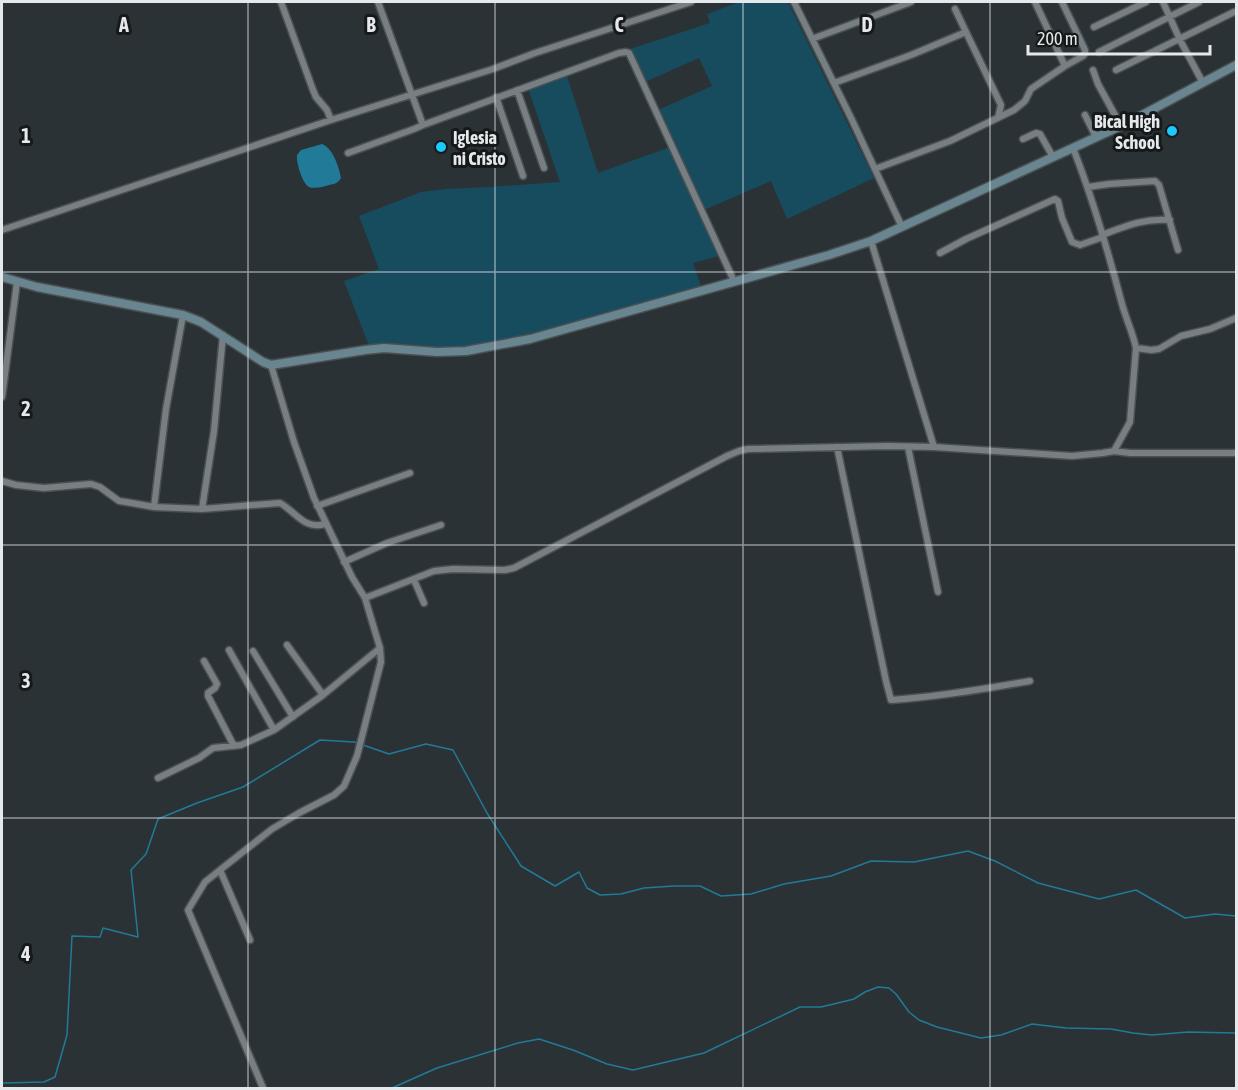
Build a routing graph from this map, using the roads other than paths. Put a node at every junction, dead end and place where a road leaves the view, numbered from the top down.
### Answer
1 (281, 2) edge
2 (378, 2) edge
3 (692, 2) edge
4 (794, 2) edge
5 (911, 2) edge
6 (1035, 2) edge
7 (1062, 2) edge
8 (1146, 2) edge
9 (1163, 2) edge
10 (1199, 2) edge
11 (955, 9) dead end
12 (1234, 12) dead end
13 (1170, 17) junction
14 (1094, 27) dead end
15 (966, 32) junction
16 (812, 39) junction
17 (1180, 40) junction
18 (1099, 52) dead end
19 (1236, 65) edge
20 (1065, 66) junction
21 (1093, 70) dead end
22 (1116, 70) dead end
23 (834, 83) junction
24 (1203, 83) junction
25 (517, 90) junction
26 (411, 94) junction
27 (496, 98) junction
28 (1085, 115) dead end
29 (998, 118) junction
30 (331, 120) junction
31 (423, 125) junction
32 (1121, 126) junction
33 (1096, 137) junction
34 (1023, 139) dead end
35 (1073, 148) junction
36 (348, 153) dead end
37 (1053, 157) junction
38 (544, 168) dead end
39 (875, 169) junction
40 (523, 176) dead end
41 (1088, 187) junction
42 (1170, 220) junction
43 (902, 227) junction
44 (2, 230) edge
45 (1103, 236) junction
46 (872, 241) junction
47 (1178, 250) dead end
48 (940, 253) dead end
49 (2, 277) edge
50 (734, 281) junction
51 (17, 282) junction
52 (183, 315) junction
53 (1236, 318) edge
54 (223, 335) junction
55 (1136, 348) junction
56 (271, 365) junction
57 (2, 398) edge
58 (837, 447) junction
59 (908, 447) junction
60 (934, 447) junction
61 (1114, 451) junction
62 (1236, 453) edge
63 (410, 473) dead end
64 (2, 481) edge
65 (317, 506) junction
66 (154, 507) junction
67 (202, 509) junction
68 (325, 524) junction
69 (441, 525) dead end
70 (344, 562) junction
71 (414, 580) junction
72 (938, 592) dead end
73 (365, 598) junction
74 (424, 603) dead end
75 (287, 645) dead end
76 (380, 648) junction
77 (230, 650) dead end
78 (253, 651) dead end
79 (204, 661) dead end
80 (1030, 681) dead end
81 (323, 695) junction
82 (293, 717) junction
83 (274, 730) junction
84 (234, 746) junction
85 (158, 778) dead end
86 (220, 870) junction
87 (250, 940) dead end
88 (263, 1089) edge

1 - 30 street
2 - 26 street
3 - 26 street
4 - 16 street
5 - 16 street
6 - 20 street
7 - 20 street
8 - 14 street
9 - 13 street
10 - 13 street
11 - 15 street
12 - 17 street
13 - 17 street
13 - 18 street
15 - 23 street
15 - 29 street
16 - 23 street
17 - 22 street
17 - 24 street
19 - 24 street
20 - 29 street
21 - 32 street
23 - 39 street
24 - 32 street
25 - 27 street
25 - 38 street
25 - 50 street
26 - 30 street
26 - 31 street
27 - 31 street
27 - 40 street
28 - 33 street
29 - 39 street
30 - 44 street
31 - 36 street
32 - 33 street
33 - 35 street
34 - 37 street
35 - 37 street
35 - 41 street
37 - 43 street
39 - 43 street
41 - 42 street
41 - 45 street
42 - 45 street
42 - 47 street
43 - 46 street
45 - 48 street
45 - 55 street
46 - 50 street
46 - 60 street
49 - 51 street
50 - 56 street
51 - 52 street
51 - 57 street
52 - 54 street
52 - 66 street
53 - 55 street
54 - 56 street
54 - 67 street
55 - 61 street
56 - 65 street
58 - 59 street
58 - 71 street
58 - 80 street
59 - 60 street
59 - 72 street
60 - 61 street
61 - 62 street
63 - 65 street
64 - 66 street
65 - 68 street
66 - 67 street
67 - 68 street
68 - 70 street
69 - 70 street
70 - 73 street
71 - 73 street
71 - 74 street
73 - 76 street
75 - 81 street
76 - 81 street
76 - 86 street
77 - 83 street
78 - 82 street
79 - 84 street
81 - 82 street
82 - 83 street
83 - 84 street
84 - 85 street
86 - 87 street
86 - 88 street

